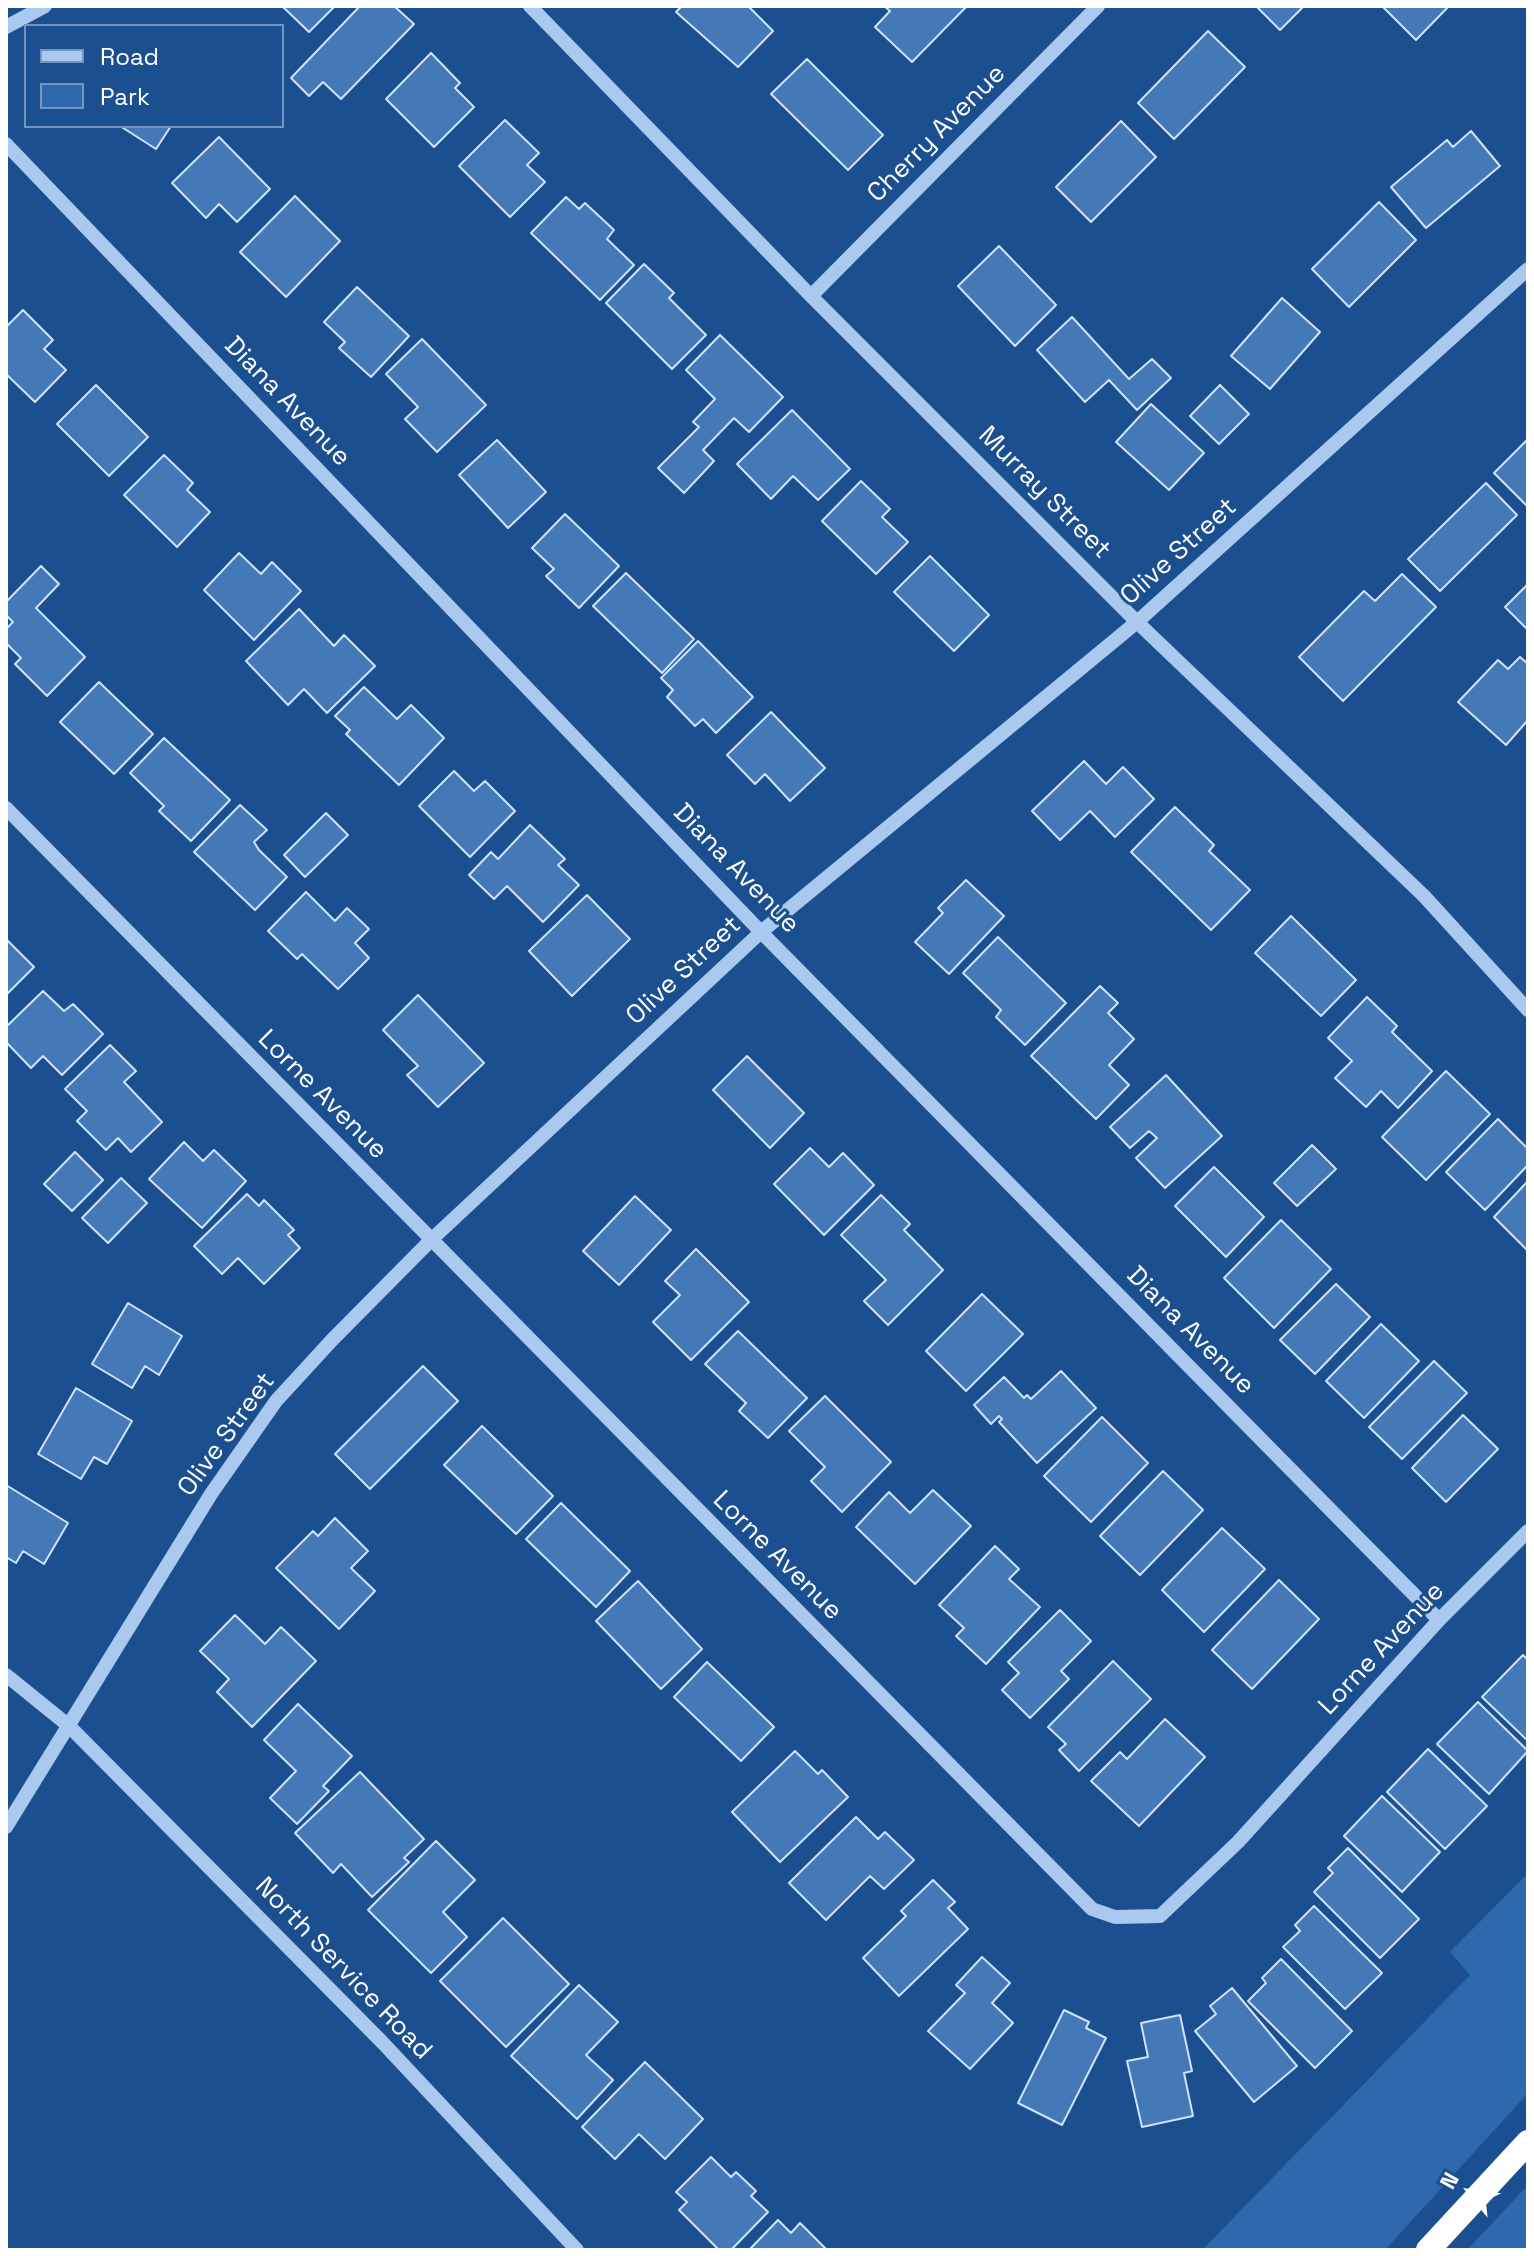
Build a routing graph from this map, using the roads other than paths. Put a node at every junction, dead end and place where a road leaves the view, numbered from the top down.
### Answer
1 (45, 6) edge
2 (530, 6) edge
3 (1098, 6) edge
4 (6, 27) edge
5 (6, 144) edge
6 (1528, 269) edge
7 (811, 296) junction
8 (1137, 622) junction
9 (6, 808) edge
10 (761, 932) junction
11 (1528, 1010) edge
12 (431, 1240) junction
13 (1528, 1531) edge
14 (1439, 1620) junction
15 (6, 1675) edge
16 (69, 1726) junction
17 (6, 1827) edge
18 (1528, 2142) edge
19 (577, 2250) edge
20 (1428, 2250) edge

1 - 4 street
2 - 7 street, Murray Street
3 - 7 street, Cherry Avenue
5 - 10 street, Diana Avenue
6 - 8 street, Olive Street
7 - 8 street, Murray Street
8 - 10 street, Olive Street
8 - 11 street, Murray Street
9 - 12 street, Lorne Avenue
10 - 12 street, Olive Street
10 - 14 street, Diana Avenue
12 - 14 street, Lorne Avenue
12 - 16 street, Olive Street
13 - 14 street, Lorne Avenue
15 - 16 street, North Service Road
16 - 17 street, Olive Street
16 - 19 street, North Service Road
18 - 20 highway

